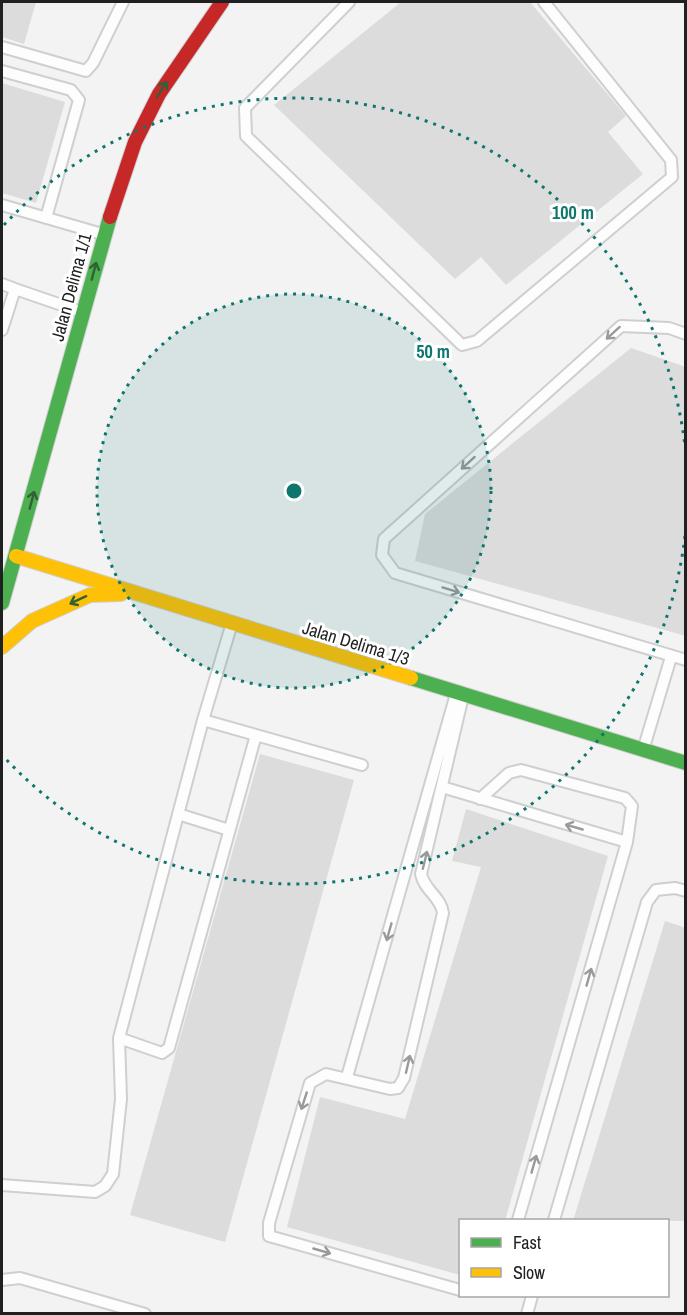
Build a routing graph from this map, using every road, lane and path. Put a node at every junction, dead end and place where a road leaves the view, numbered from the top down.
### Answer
1 (123, 2) edge
2 (222, 2) edge
3 (349, 2) edge
4 (544, 2) edge
5 (2, 47) edge
6 (2, 71) edge
7 (2, 205) edge
8 (46, 218) junction
9 (104, 235) junction
10 (2, 284) edge
11 (15, 289) junction
12 (82, 312) junction
13 (2, 330) edge
14 (686, 334) edge
15 (16, 556) junction
16 (136, 593) junction
17 (2, 603) edge
18 (232, 623) junction
19 (2, 647) edge
20 (671, 657) junction
21 (686, 660) edge
22 (460, 694) junction
23 (203, 720) junction
24 (256, 735) junction
25 (643, 750) junction
26 (686, 763) edge
27 (362, 765) dead end
28 (442, 787) junction
29 (480, 799) junction
30 (178, 814) junction
31 (229, 830) junction
32 (627, 842) junction
33 (686, 891) edge
34 (120, 1038) junction
35 (347, 1077) junction
36 (2, 1185) edge
37 (519, 1219) edge
38 (555, 1219) edge
39 (2, 1280) edge
40 (459, 1290) edge
41 (532, 1297) edge
42 (145, 1314) edge
43 (527, 1314) edge

1 - 5 lane
9 -> 2 street, Jalan Delima 1/1
3 - 4 lane
6 - 8 lane
7 - 8 lane
8 - 9 lane
12 -> 9 street, Jalan Delima 1/1
10 - 11 lane
11 - 12 lane
11 - 13 lane
15 -> 12 street, Jalan Delima 1/1
14 -> 20 lane
15 - 16 street, Jalan Delima 1/3
15 - 17 street, Jalan Delima 1/1
16 - 18 street, Jalan Delima 1/3
16 -> 19 street
18 - 22 street, Jalan Delima 1/3
18 - 23 lane
20 - 21 lane
20 - 25 lane
22 - 25 street, Jalan Delima 1/3
22 - 28 lane
22 -> 35 lane
23 - 24 lane
23 - 30 lane
24 - 27 lane
24 - 31 lane
25 - 26 street, Jalan Delima 1/3
28 - 29 lane
35 -> 28 lane
32 -> 29 lane
29 - 32 lane
30 - 31 lane
30 - 34 lane
31 - 34 lane
37 -> 32 lane
33 - 38 lane
34 - 36 lane
35 -> 40 lane
39 - 42 lane
41 - 43 lane

